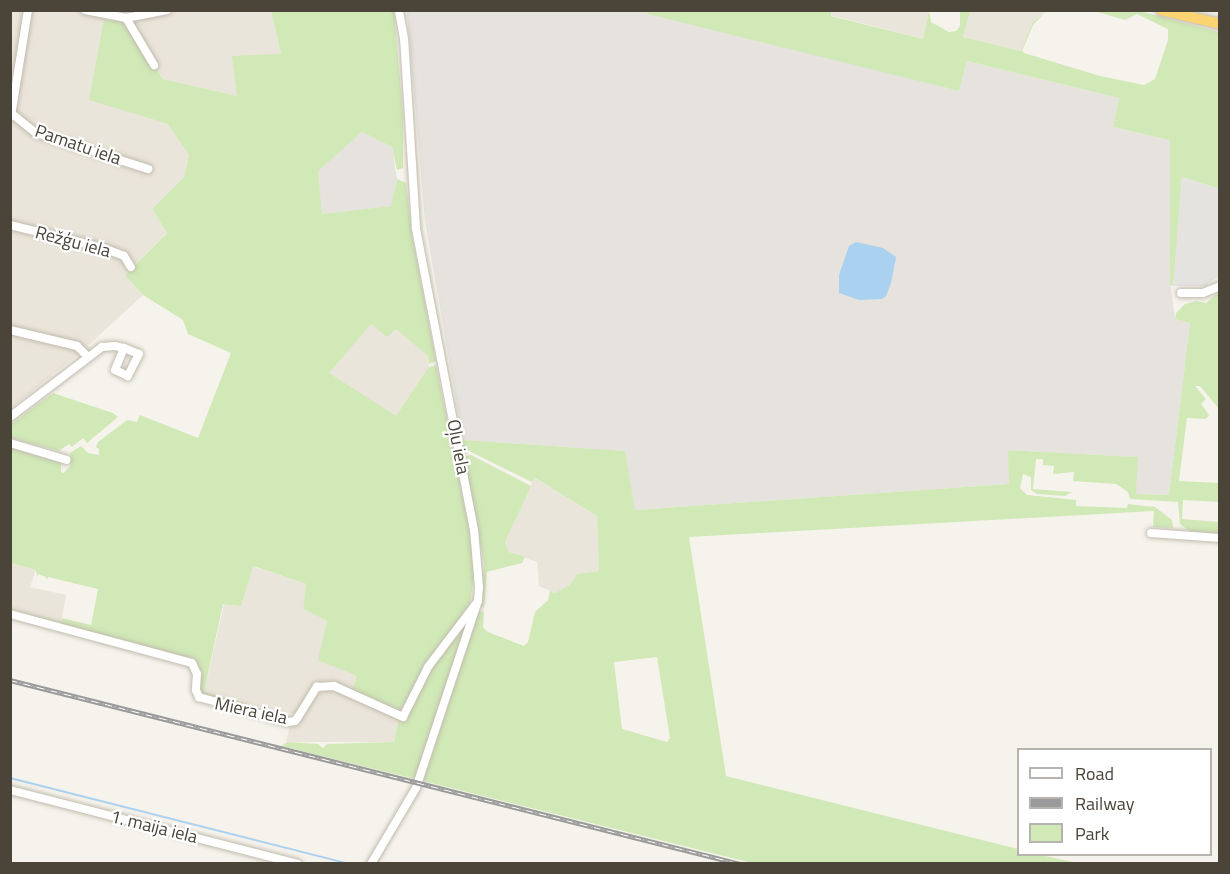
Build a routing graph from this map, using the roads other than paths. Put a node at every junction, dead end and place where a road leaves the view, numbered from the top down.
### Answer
1 (28, 10) edge
2 (85, 10) edge
3 (167, 10) edge
4 (399, 10) edge
5 (1161, 10) edge
6 (126, 18) junction
7 (1220, 24) edge
8 (154, 65) dead end
9 (11, 114) edge
10 (148, 169) dead end
11 (10, 225) edge
12 (131, 267) dead end
13 (1220, 286) edge
14 (1181, 293) dead end
15 (10, 330) edge
16 (124, 348) dead end
17 (87, 356) junction
18 (10, 417) edge
19 (10, 443) edge
20 (67, 460) dead end
21 (1151, 533) dead end
22 (1220, 538) edge
23 (478, 601) junction
24 (10, 614) edge
25 (10, 790) edge
26 (298, 864) edge
27 (371, 864) edge

1 - 9 street
2 - 6 street
3 - 6 street
4 - 23 street, Oļu iela
5 - 7 highway
6 - 8 street
9 - 10 street, Pamatu iela
11 - 12 street, Režģu iela
13 - 14 street
15 - 17 street
16 - 17 street
17 - 18 street
19 - 20 street
21 - 22 street
23 - 24 street, Miera iela
23 - 27 street, Oļu iela
25 - 26 street, 1. maija iela

